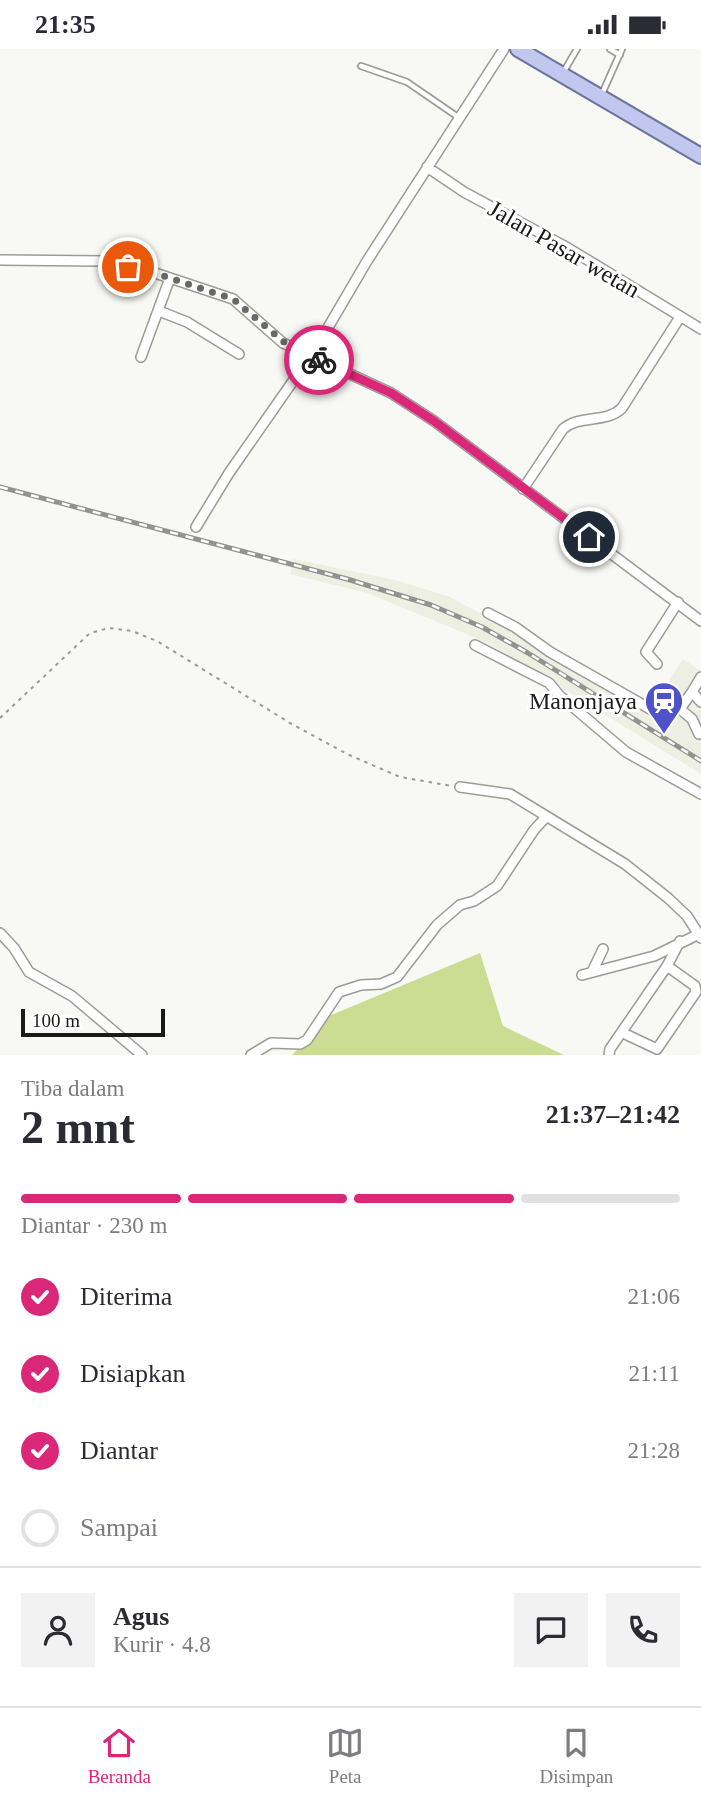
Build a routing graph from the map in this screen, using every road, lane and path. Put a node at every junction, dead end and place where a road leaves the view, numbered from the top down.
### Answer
1 (504, 49) edge
2 (518, 49) edge
3 (577, 49) edge
4 (610, 49) edge
5 (621, 52) edge
6 (361, 66) dead end
7 (561, 75) junction
8 (600, 98) junction
9 (460, 118) junction
10 (701, 156) edge
11 (427, 167) junction
12 (0, 260) edge
13 (170, 278) junction
14 (159, 311) junction
15 (680, 317) junction
16 (701, 329) edge
17 (239, 354) dead end
18 (141, 357) dead end
19 (314, 358) junction
20 (523, 489) junction
21 (196, 527) dead end
22 (678, 602) junction
23 (488, 613) dead end
24 (701, 621) edge
25 (475, 645) dead end
26 (657, 664) dead end
27 (701, 677) edge
28 (692, 692) junction
29 (701, 702) edge
30 (680, 709) junction
31 (0, 719) edge
32 (699, 734) dead end
33 (460, 787) joint
34 (701, 794) edge
35 (546, 817) junction
36 (0, 933) edge
37 (699, 937) edge
38 (680, 941) junction
39 (603, 949) dead end
40 (667, 966) junction
41 (623, 1033) junction
42 (142, 1055) edge
43 (251, 1055) edge
44 (609, 1055) edge

1 - 9 street
2 - 7 main road
3 - 7 lane
4 - 5 lane
5 - 8 lane
6 - 9 lane
7 - 8 main road
8 - 10 main road
9 - 11 street
11 - 15 street, Jalan Pasar wetan
11 - 19 street
12 - 13 street
13 - 14 street
13 - 19 street
14 - 17 street
14 - 18 street
15 - 16 street, Jalan Pasar wetan
15 - 20 street
19 - 20 street
19 - 21 street
20 - 22 street
22 - 24 street
22 - 26 street
23 - 30 street
25 - 34 street
27 - 28 street
28 - 29 street
28 - 30 street
30 - 32 street
31 - 33 path
33 - 35 street
35 - 37 street
35 - 43 street
36 - 42 street
37 - 38 street
38 - 39 street
38 - 40 street
40 - 41 street
40 - 41 street
41 - 44 street

